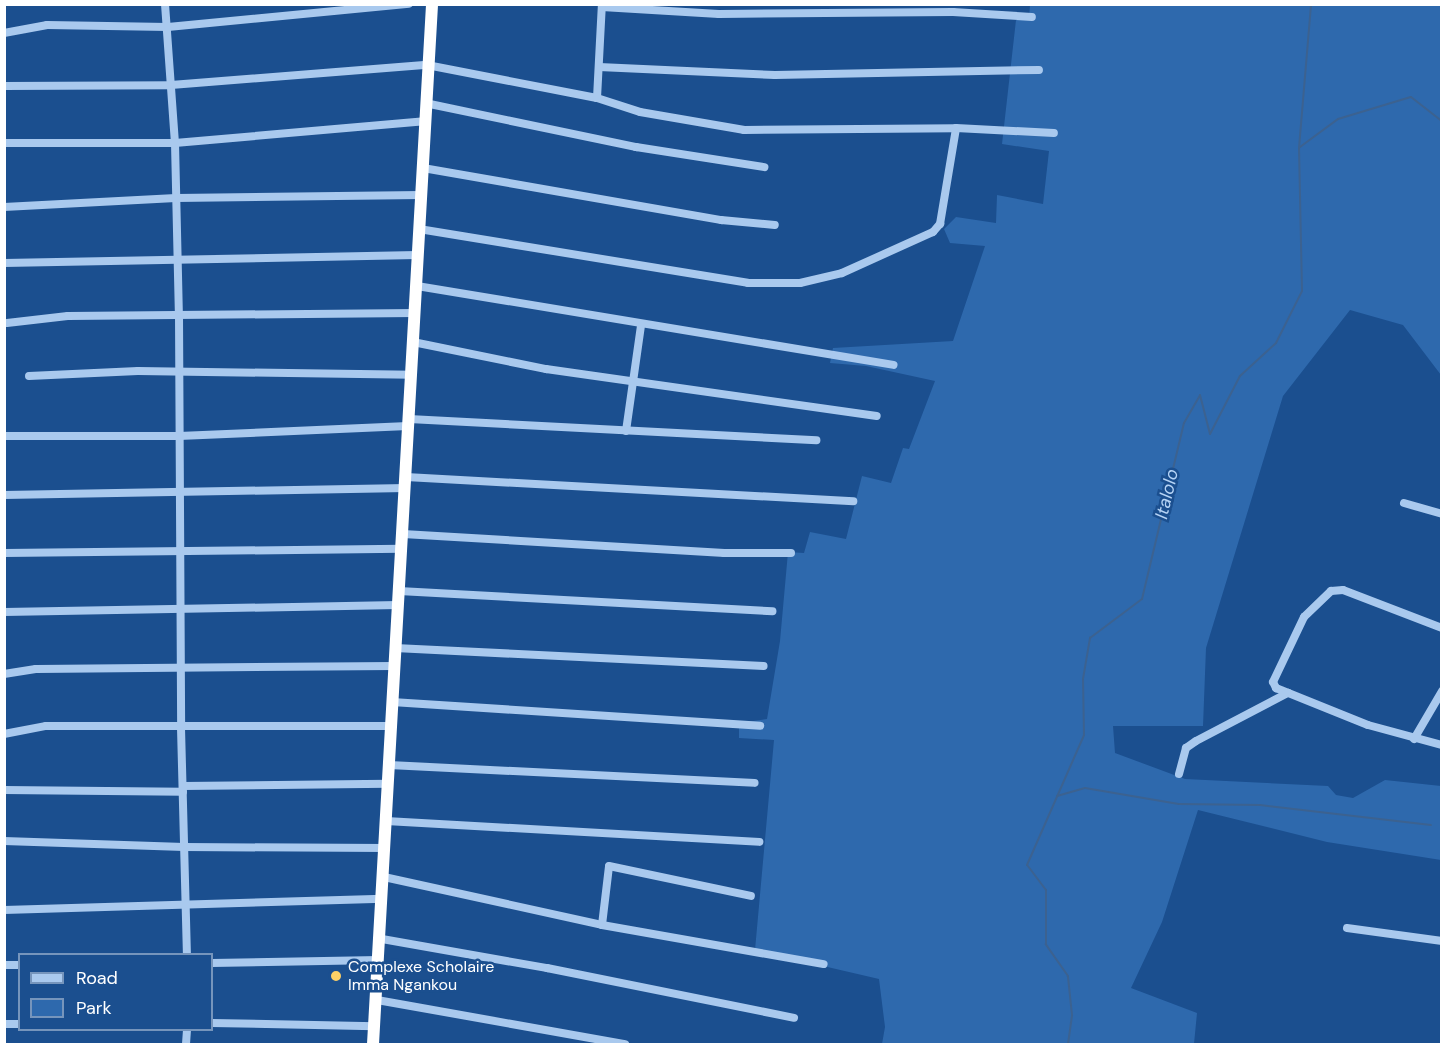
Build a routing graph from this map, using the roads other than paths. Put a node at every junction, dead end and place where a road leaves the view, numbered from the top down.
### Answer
1 (165, 4) edge
2 (409, 4) edge
3 (432, 4) edge
4 (602, 6) edge
5 (1032, 17) dead end
6 (168, 27) junction
7 (4, 33) edge
8 (427, 64) junction
9 (599, 67) junction
10 (1039, 70) dead end
11 (4, 86) edge
12 (171, 86) junction
13 (597, 98) junction
14 (425, 103) junction
15 (424, 122) junction
16 (956, 128) junction
17 (1054, 133) dead end
18 (4, 143) edge
19 (175, 143) junction
20 (764, 166) dead end
21 (423, 168) junction
22 (421, 195) junction
23 (176, 198) junction
24 (4, 207) edge
25 (775, 225) dead end
26 (419, 228) junction
27 (417, 255) junction
28 (177, 259) junction
29 (4, 263) edge
30 (417, 286) junction
31 (415, 313) junction
32 (179, 316) junction
33 (7, 323) dead end
34 (641, 326) junction
35 (413, 342) junction
36 (894, 365) dead end
37 (178, 372) junction
38 (412, 375) junction
39 (29, 376) dead end
40 (633, 383) junction
41 (877, 417) dead end
42 (408, 422) junction
43 (626, 431) junction
44 (4, 436) edge
45 (179, 436) junction
46 (816, 440) dead end
47 (406, 483) junction
48 (179, 491) junction
49 (4, 495) edge
50 (854, 501) dead end
51 (1404, 502) dead end
52 (1442, 514) edge
53 (403, 534) junction
54 (401, 549) junction
55 (180, 551) junction
56 (4, 553) edge
57 (791, 553) dead end
58 (399, 591) junction
59 (398, 605) junction
60 (182, 611) junction
61 (772, 611) dead end
62 (4, 612) edge
63 (1442, 628) edge
64 (395, 648) junction
65 (394, 666) junction
66 (764, 666) dead end
67 (181, 668) junction
68 (4, 674) edge
69 (1442, 691) edge
70 (1288, 693) junction
71 (392, 702) junction
72 (392, 726) junction
73 (760, 726) dead end
74 (181, 728) junction
75 (4, 734) edge
76 (1414, 738) junction
77 (1442, 745) edge
78 (389, 765) junction
79 (1179, 774) dead end
80 (755, 783) dead end
81 (388, 784) junction
82 (183, 789) junction
83 (4, 790) edge
84 (386, 821) junction
85 (4, 841) edge
86 (759, 842) dead end
87 (184, 848) junction
88 (386, 848) junction
89 (384, 877) junction
90 (751, 896) dead end
91 (383, 899) junction
92 (186, 905) junction
93 (4, 910) edge
94 (602, 925) junction
95 (1347, 928) dead end
96 (382, 939) junction
97 (1442, 941) edge
98 (187, 953) edge
99 (379, 960) junction
100 (213, 963) edge
101 (824, 964) dead end
102 (377, 1000) junction
103 (794, 1018) dead end
104 (213, 1023) edge
105 (375, 1026) junction
106 (374, 1044) edge
107 (625, 1044) edge

1 - 6 street
2 - 6 street
3 - 8 highway
4 - 5 street
4 - 9 street
6 - 7 street
6 - 12 street
8 - 12 street
8 - 13 street
8 - 14 highway
9 - 10 street
9 - 13 street
11 - 12 street
12 - 19 street
13 - 16 street
14 - 15 highway
14 - 20 street
15 - 19 street
15 - 21 highway
16 - 17 street
16 - 26 street
18 - 19 street
19 - 23 street
21 - 22 highway
21 - 25 street
22 - 23 street
22 - 26 highway
23 - 24 street
23 - 28 street
26 - 27 highway
27 - 28 street
27 - 30 highway
28 - 29 street
28 - 32 street
30 - 31 highway
30 - 34 street
31 - 32 street
31 - 35 highway
32 - 33 street
32 - 37 street
34 - 36 street
34 - 40 street
35 - 38 highway
35 - 40 street
37 - 38 street
37 - 39 street
37 - 45 street
38 - 42 highway
40 - 41 street
40 - 43 street
42 - 43 street
42 - 45 street
42 - 47 highway
43 - 46 street
44 - 45 street
45 - 48 street
47 - 48 street
47 - 50 street
47 - 53 highway
48 - 49 street
48 - 55 street
51 - 52 street
53 - 54 highway
53 - 57 street
54 - 55 street
54 - 58 highway
55 - 56 street
55 - 60 street
58 - 59 highway
58 - 61 street
59 - 60 street
59 - 64 highway
60 - 62 street
60 - 67 street
63 - 70 street
64 - 65 highway
64 - 66 street
65 - 67 street
65 - 71 highway
67 - 68 street
67 - 74 street
69 - 76 street
70 - 76 street
70 - 79 street
71 - 72 highway
71 - 73 street
72 - 74 street
72 - 78 highway
74 - 75 street
74 - 82 street
76 - 77 street
78 - 80 street
78 - 81 highway
81 - 82 street
81 - 84 highway
82 - 83 street
82 - 87 street
84 - 86 street
84 - 88 highway
85 - 87 street
87 - 88 street
87 - 92 street
88 - 89 highway
89 - 91 highway
89 - 94 street
90 - 94 street
91 - 92 street
91 - 96 highway
92 - 93 street
92 - 98 street
94 - 101 street
95 - 97 street
96 - 99 highway
96 - 103 street
99 - 100 street
99 - 102 highway
102 - 105 highway
102 - 107 street
104 - 105 street
105 - 106 highway

